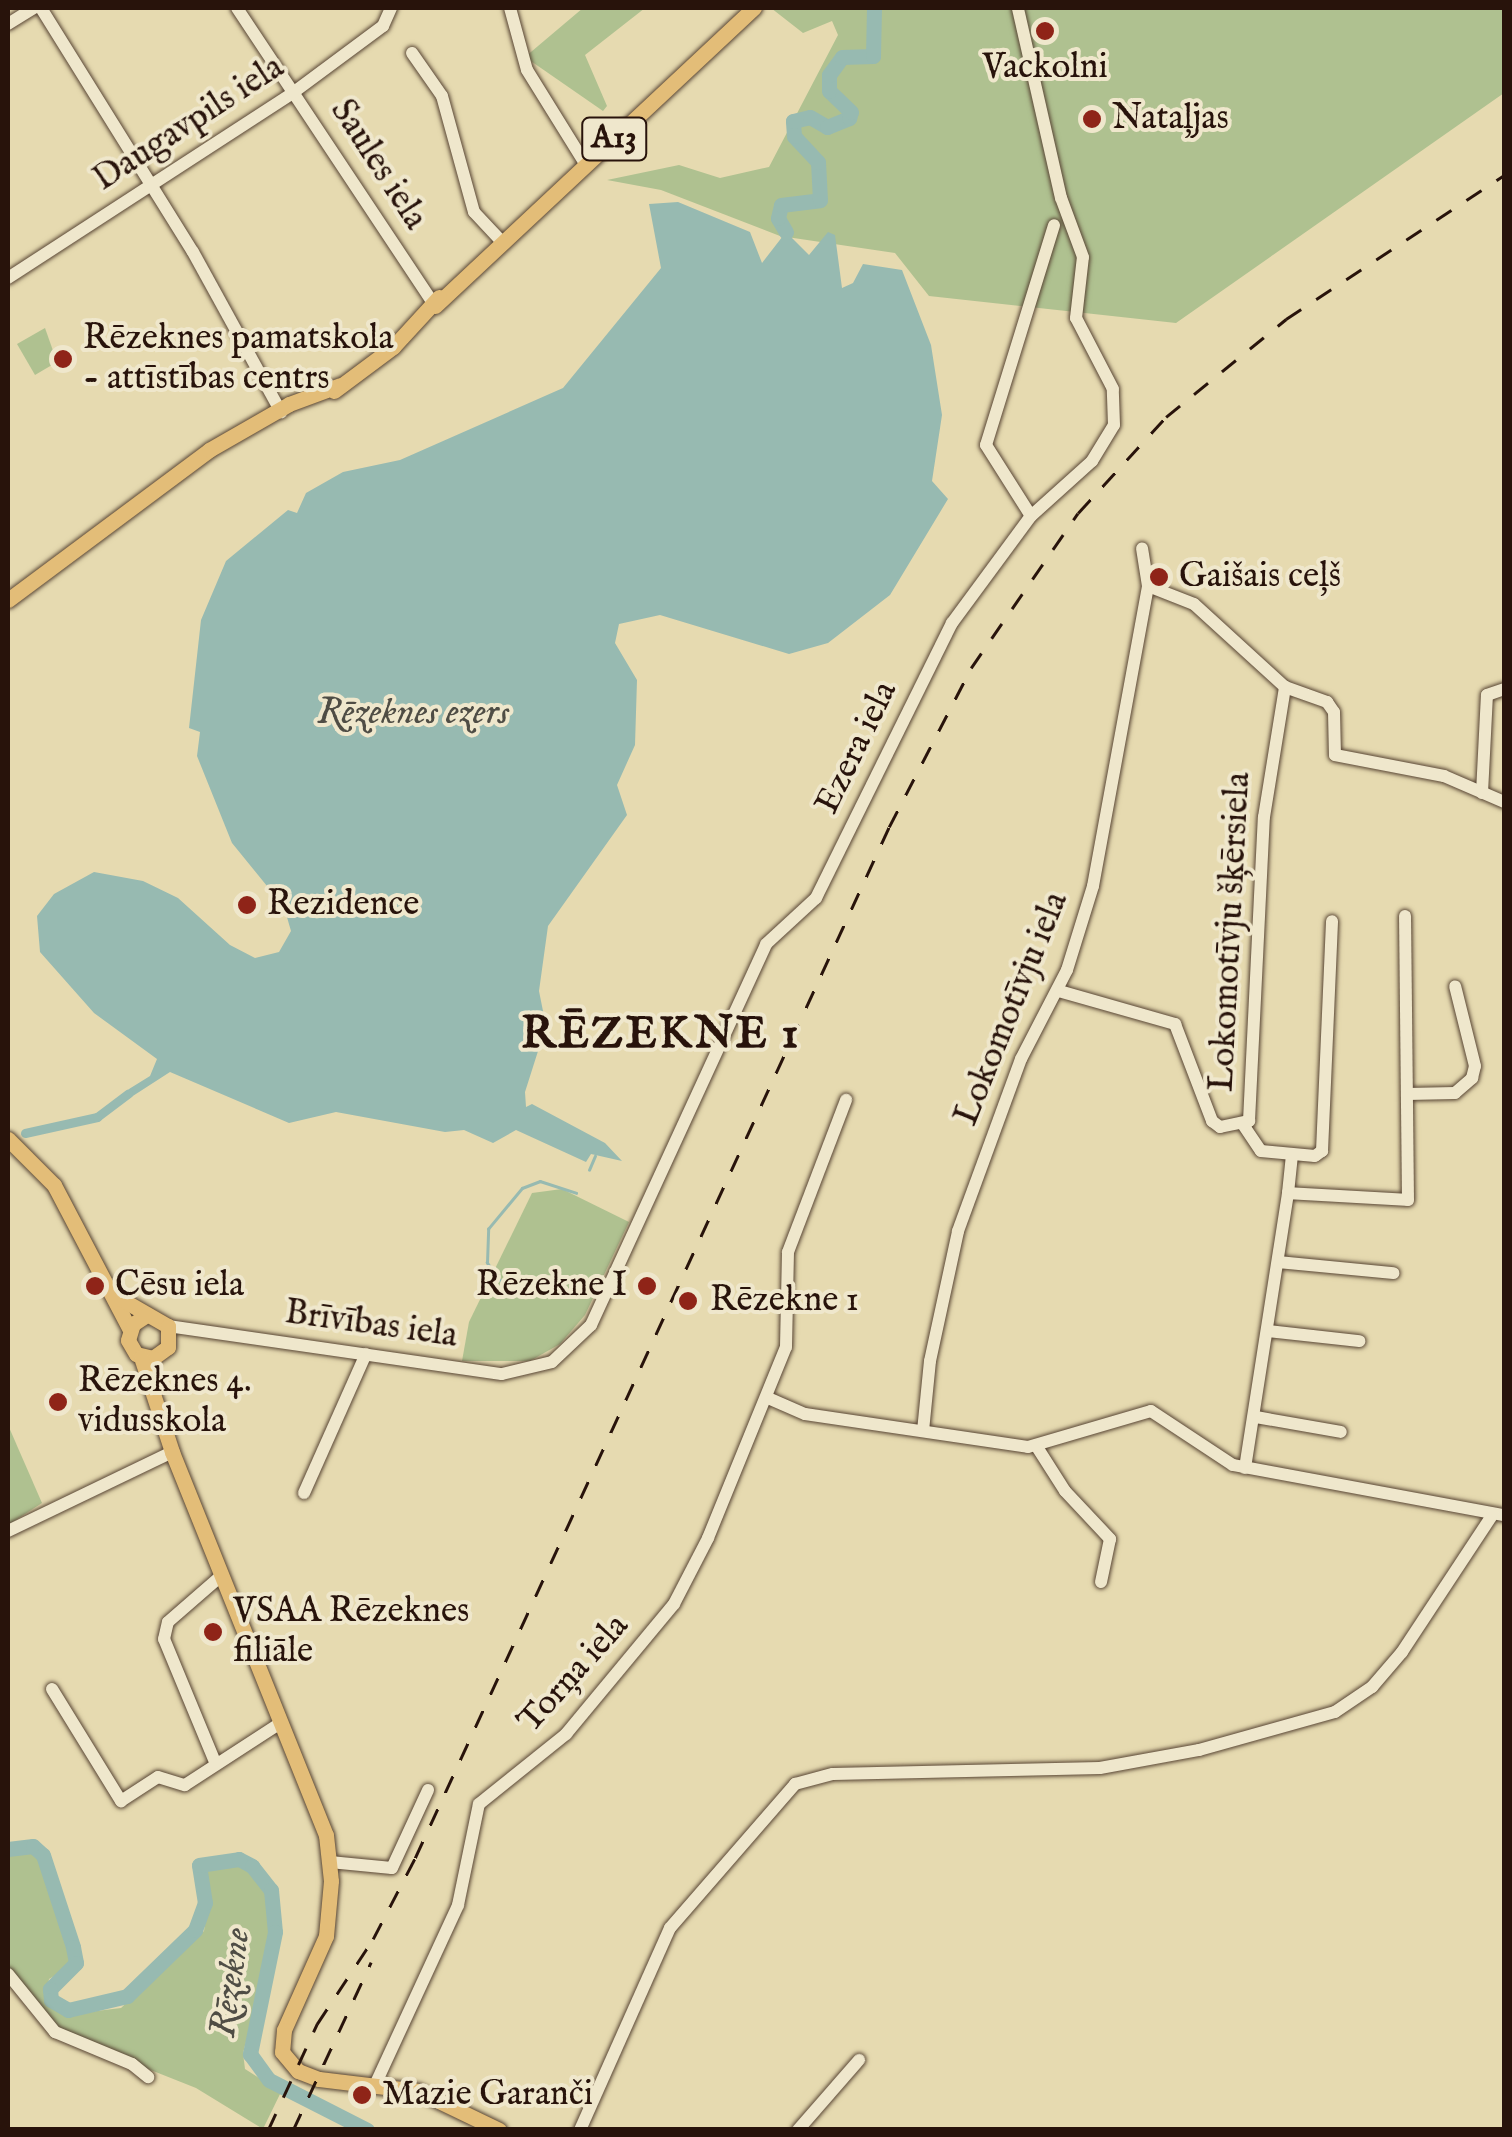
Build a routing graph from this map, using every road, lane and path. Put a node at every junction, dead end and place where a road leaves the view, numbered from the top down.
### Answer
1 (38, 8) edge
2 (237, 8) edge
3 (389, 8) edge
4 (510, 8) edge
5 (754, 8) edge
6 (1018, 8) edge
7 (8, 24) edge
8 (412, 54) dead end
9 (294, 92) junction
10 (586, 164) junction
11 (151, 183) junction
12 (1054, 225) dead end
13 (503, 243) junction
14 (8, 278) edge
15 (436, 306) junction
16 (281, 412) junction
17 (1031, 516) junction
18 (1142, 548) dead end
19 (1148, 586) junction
20 (8, 600) edge
21 (1285, 687) junction
22 (1504, 689) edge
23 (1482, 793) junction
24 (1504, 802) edge
25 (1404, 916) dead end
26 (1332, 922) dead end
27 (1455, 986) dead end
28 (1058, 991) junction
29 (1406, 1094) junction
30 (846, 1100) dead end
31 (1244, 1126) junction
32 (8, 1139) edge
33 (1292, 1154) junction
34 (1288, 1193) junction
35 (1278, 1262) junction
36 (1393, 1273) dead end
37 (100, 1279) junction
38 (145, 1316) junction
39 (168, 1326) junction
40 (130, 1330) junction
41 (1268, 1331) junction
42 (196, 1332) junction
43 (1358, 1341) dead end
44 (165, 1351) junction
45 (366, 1354) junction
46 (142, 1357) junction
47 (537, 1368) joint
48 (768, 1398) junction
49 (155, 1399) junction
50 (1256, 1417) junction
51 (923, 1432) junction
52 (1341, 1432) dead end
53 (1037, 1448) junction
54 (172, 1452) junction
55 (1245, 1468) junction
56 (304, 1493) dead end
57 (1499, 1515) edge
58 (8, 1531) edge
59 (222, 1575) junction
60 (1101, 1582) dead end
61 (52, 1689) dead end
62 (279, 1724) junction
63 (215, 1762) junction
64 (428, 1790) dead end
65 (330, 1862) junction
66 (8, 1974) edge
67 (860, 2060) dead end
68 (148, 2077) dead end
69 (369, 2084) junction
70 (499, 2130) edge
71 (580, 2130) edge
72 (798, 2130) edge

1 - 7 street
1 - 11 street
2 - 9 street, Saules iela
3 - 9 street, Daugavpils iela
4 - 10 street
5 - 10 main road, A13
6 - 17 street, Ezera iela
8 - 13 street
9 - 11 street, Daugavpils iela
9 - 15 street, Saules iela
10 - 13 main road, A13
11 - 14 street, Daugavpils iela
11 - 16 street
12 - 17 street
13 - 15 main road, A13
15 - 16 main road, A13
16 - 20 main road, A13
17 - 47 street, Ezera iela
18 - 19 street, Lokomotīvju iela
19 - 21 street
19 - 28 street, Lokomotīvju iela
21 - 23 street
21 - 31 street, Lokomotīvju šķērsiela
22 - 23 street
23 - 24 street
25 - 29 street
26 - 33 street
27 - 29 street
28 - 31 street, Lokomotīvju šķērsiela
28 - 51 street, Lokomotīvju iela
29 - 34 street
30 - 48 street, Torņa iela
31 - 33 street, Lokomotīvju šķērsiela
32 - 37 main road
33 - 34 street
34 - 35 street
35 - 36 street
35 - 41 street
37 - 38 main road
37 - 40 main road
38 - 39 main road
38 - 40 main road
39 - 42 street, Brīvības iela
39 - 44 main road
40 - 46 main road
41 - 43 street
41 - 50 street
42 - 44 street
42 - 45 street, Brīvības iela
44 - 46 main road
44 - 49 main road
45 - 47 street, Brīvības iela
45 - 56 street
46 - 49 main road
48 - 51 street
48 - 69 street, Torņa iela
49 - 54 main road
50 - 52 street
50 - 55 street
51 - 53 street
53 - 55 street
53 - 60 street
54 - 58 street
54 - 59 main road
55 - 57 street
57 - 71 street
59 - 62 main road
59 - 63 street
61 - 63 street
62 - 63 street
62 - 65 main road
64 - 65 street
65 - 69 main road
66 - 68 street
67 - 72 street
69 - 70 main road

